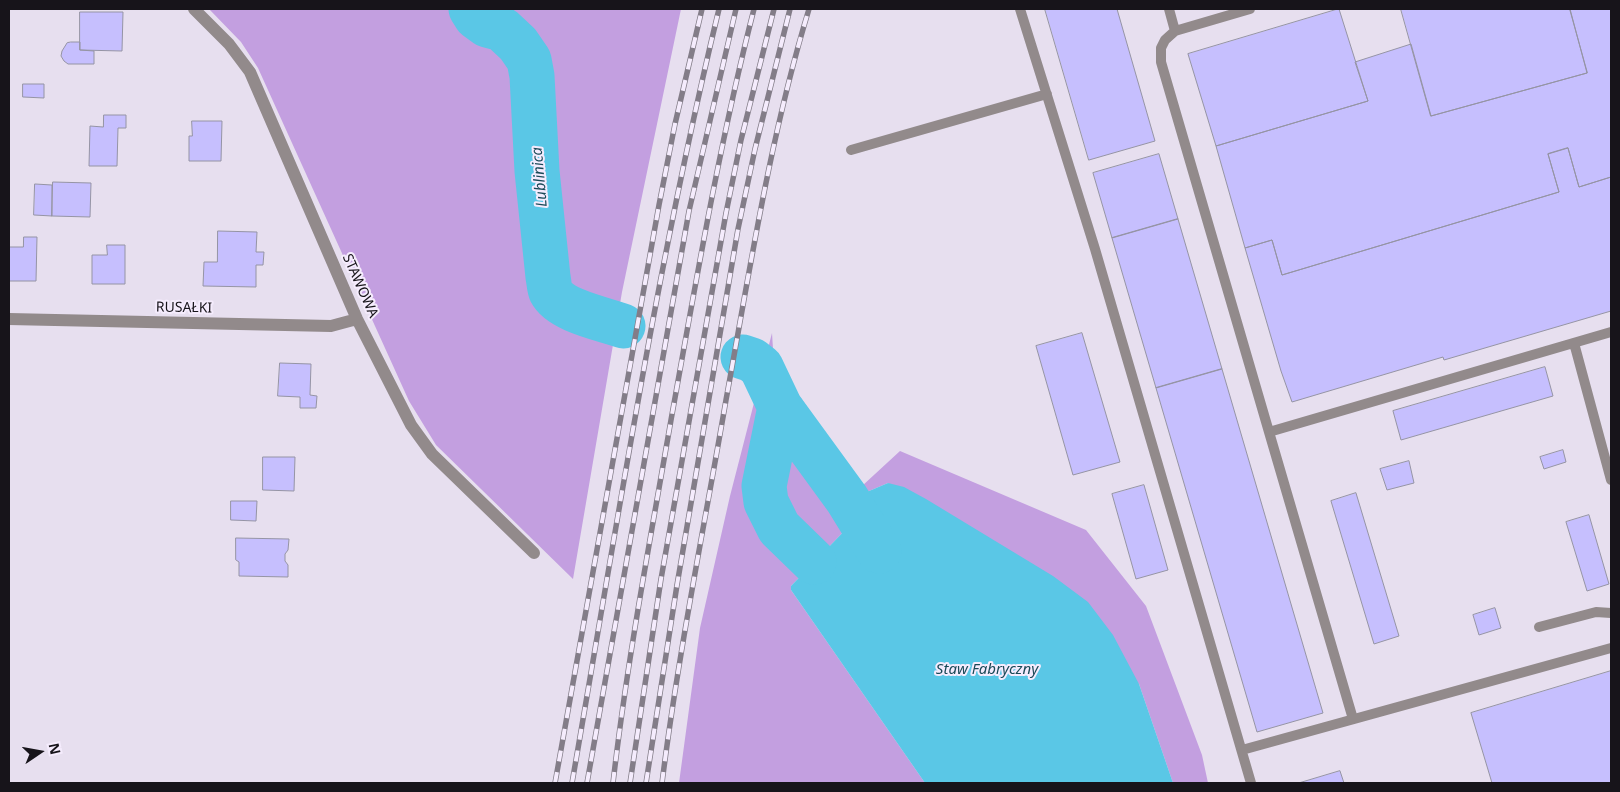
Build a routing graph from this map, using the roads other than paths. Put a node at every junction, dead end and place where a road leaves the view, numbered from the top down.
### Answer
1 (194, 9) edge
2 (1020, 9) edge
3 (1169, 9) edge
4 (1250, 9) edge
5 (1175, 31) junction
6 (1047, 94) junction
7 (851, 150) dead end
8 (357, 318) junction
9 (9, 319) edge
10 (1611, 332) edge
11 (1574, 343) junction
12 (1269, 432) junction
13 (1611, 480) edge
14 (534, 553) dead end
15 (1611, 612) edge
16 (1539, 627) dead end
17 (1611, 648) edge
18 (1353, 719) junction
19 (1242, 750) junction
20 (1251, 783) edge

1 - 8 street, STAWOWA
2 - 6 lane
3 - 5 lane
4 - 5 lane
5 - 12 lane
6 - 7 lane
6 - 19 lane
8 - 9 street, RUSAŁKI
8 - 14 street, STAWOWA
10 - 11 lane
11 - 12 lane
11 - 13 lane
12 - 18 lane
15 - 16 lane
17 - 18 lane
18 - 19 lane
19 - 20 lane

